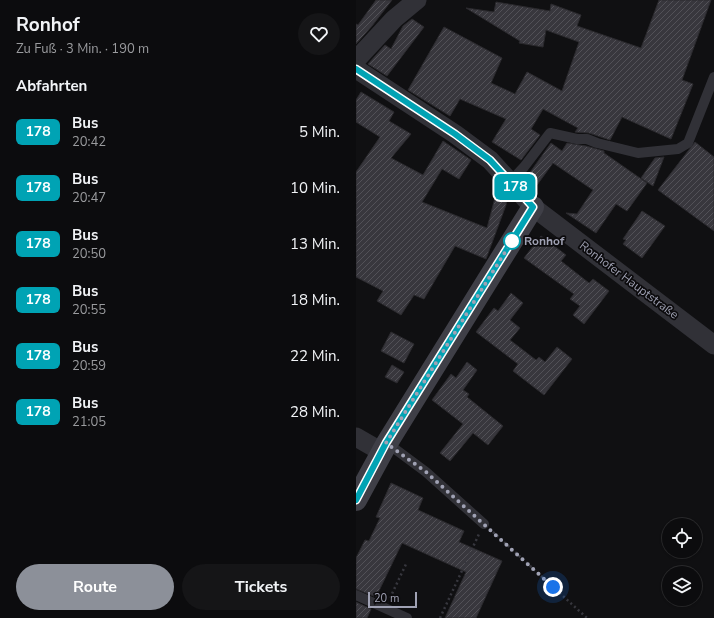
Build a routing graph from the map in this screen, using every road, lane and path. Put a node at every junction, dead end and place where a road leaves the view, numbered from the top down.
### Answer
1 (417, 0) edge
2 (356, 60) edge
3 (356, 69) edge
4 (714, 77) edge
5 (510, 182) junction
6 (533, 207) junction
7 (714, 345) edge
8 (356, 437) edge
9 (384, 448) junction
10 (356, 500) edge
11 (484, 524) junction
12 (407, 562) dead end
13 (356, 595) edge
14 (385, 608) junction
15 (407, 618) edge
16 (440, 618) edge
17 (587, 618) edge

1 - 2 street
3 - 5 street, Ronhofer Hauptstraße
4 - 5 lane
5 - 6 street, Ronhofer Hauptstraße
6 - 7 street, Ronhofer Hauptstraße
6 - 9 street
8 - 9 street
9 - 10 street
9 - 11 lane
11 - 16 path
11 - 17 path
12 - 14 path
13 - 14 lane
14 - 15 lane

